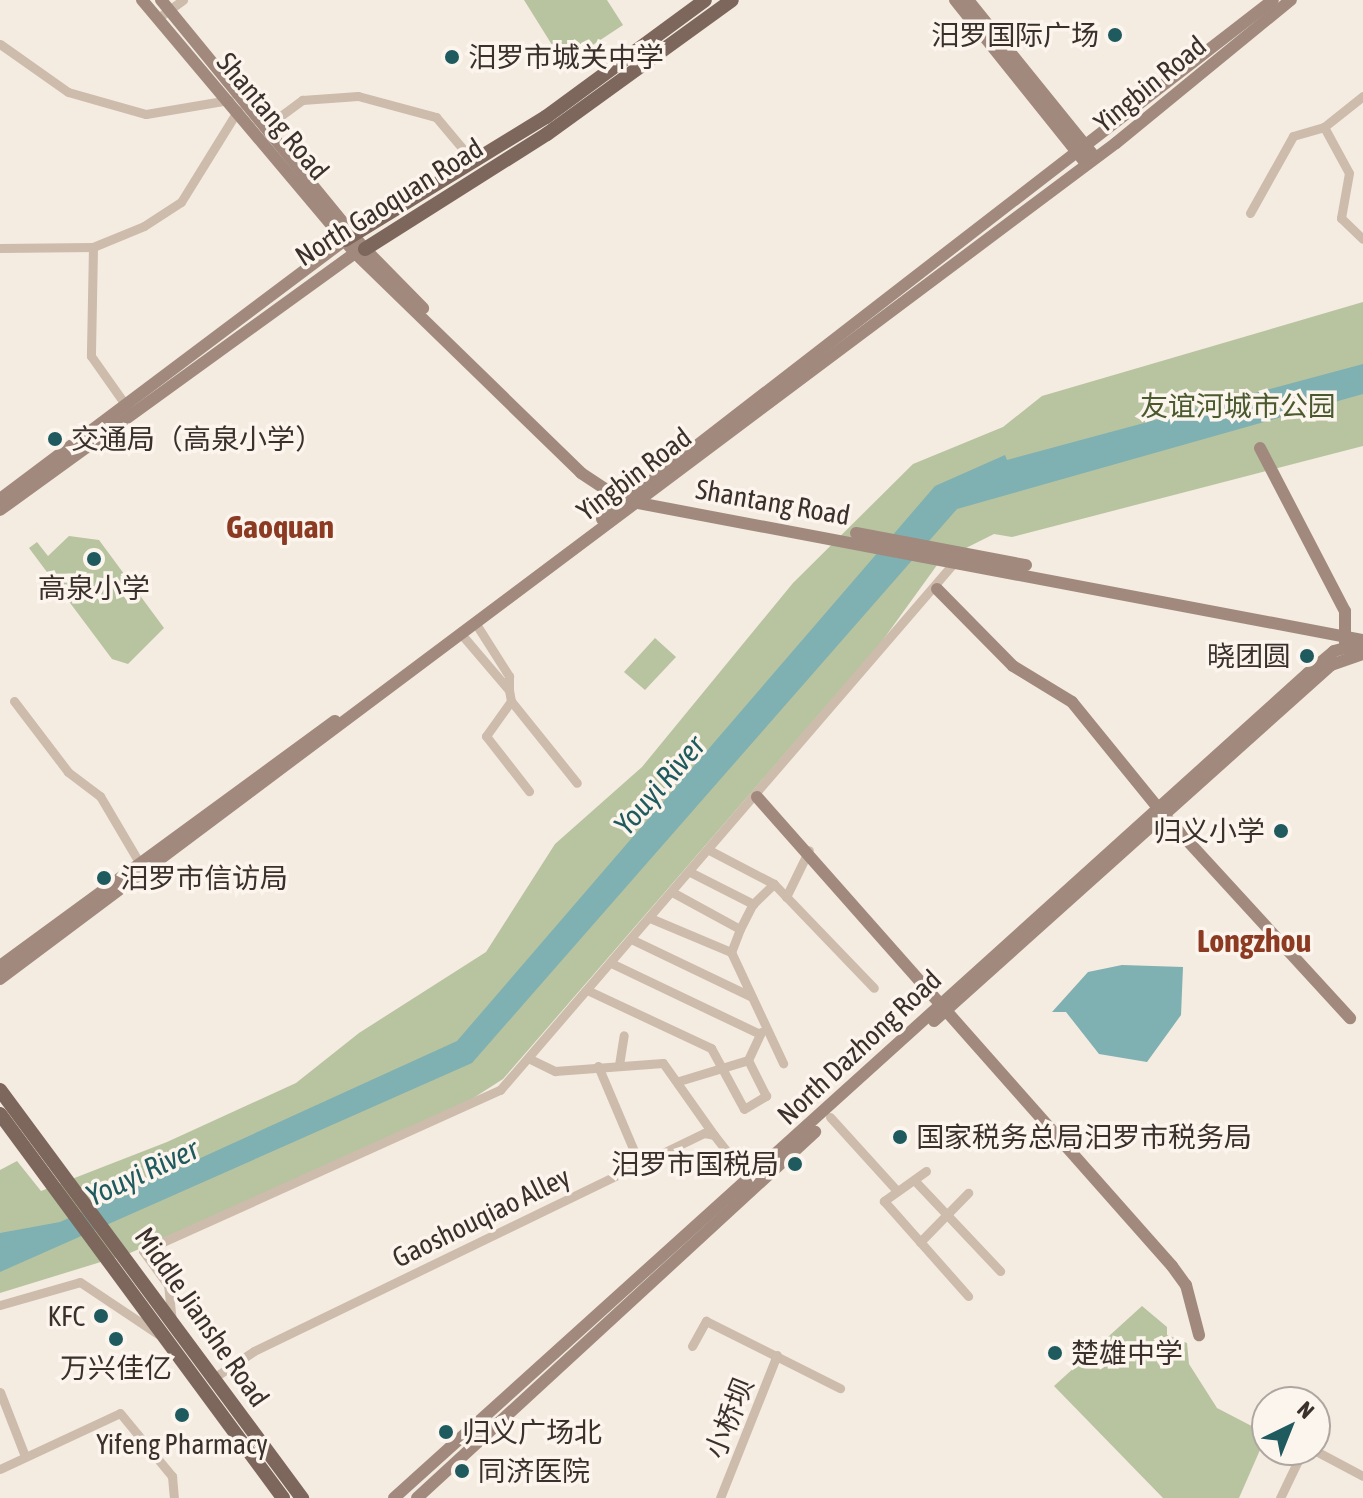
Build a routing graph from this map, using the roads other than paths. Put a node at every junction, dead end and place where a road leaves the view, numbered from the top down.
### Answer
1 (142, 0) edge
2 (183, 0) edge
3 (705, 0) edge
4 (732, 0) edge
5 (955, 0) edge
6 (968, 0) edge
7 (1273, 0) edge
8 (1291, 0) edge
9 (165, 5) edge
10 (158, 18) junction
11 (0, 44) edge
12 (1363, 96) edge
13 (234, 105) junction
14 (267, 126) junction
15 (1324, 127) junction
16 (1087, 157) junction
17 (473, 161) junction
18 (1250, 213) dead end
19 (1363, 239) edge
20 (355, 243) junction
21 (93, 247) junction
22 (0, 248) edge
23 (127, 407) junction
24 (1260, 448) dead end
25 (0, 499) edge
26 (631, 499) junction
27 (0, 510) edge
28 (938, 551) junction
29 (957, 559) junction
30 (937, 589) junction
31 (476, 624) junction
32 (462, 635) junction
33 (1346, 639) junction
34 (1363, 640) edge
35 (1363, 654) edge
36 (1331, 665) junction
37 (509, 690) junction
38 (14, 701) dead end
39 (511, 701) junction
40 (577, 783) dead end
41 (529, 791) dead end
42 (757, 797) junction
43 (1160, 811) junction
44 (709, 850) junction
45 (809, 850) junction
46 (140, 864) junction
47 (690, 872) junction
48 (774, 884) junction
49 (672, 892) junction
50 (786, 897) junction
51 (753, 904) junction
52 (650, 918) junction
53 (740, 929) junction
54 (631, 939) junction
55 (731, 952) junction
56 (611, 963) junction
57 (0, 966) edge
58 (0, 979) edge
59 (874, 988) dead end
60 (587, 990) junction
61 (752, 997) junction
62 (944, 1006) junction
63 (1350, 1018) dead end
64 (763, 1030) junction
65 (624, 1035) dead end
66 (528, 1058) junction
67 (748, 1060) junction
68 (783, 1063) dead end
69 (619, 1065) junction
70 (598, 1066) junction
71 (724, 1071) junction
72 (679, 1081) junction
73 (0, 1090) edge
74 (0, 1114) edge
75 (830, 1117) junction
76 (714, 1135) junction
77 (640, 1165) junction
78 (926, 1171) dead end
79 (915, 1181) junction
80 (752, 1183) junction
81 (897, 1191) junction
82 (968, 1193) dead end
83 (947, 1215) junction
84 (920, 1242) junction
85 (1000, 1271) dead end
86 (968, 1296) dead end
87 (0, 1305) edge
88 (172, 1322) junction
89 (158, 1334) junction
90 (1199, 1335) dead end
91 (692, 1346) dead end
92 (777, 1355) junction
93 (212, 1379) junction
94 (840, 1388) dead end
95 (0, 1392) edge
96 (25, 1456) junction
97 (1331, 1459) edge
98 (1295, 1466) edge
99 (0, 1469) edge
100 (1363, 1476) edge
101 (278, 1497) edge
102 (174, 1498) edge
103 (302, 1498) edge
104 (394, 1498) edge
105 (417, 1498) edge
106 (720, 1498) edge
107 (1280, 1498) edge

1 - 10 main road, Shantang Road
2 - 9 street
3 - 17 main road, North Gaoquan Road
4 - 20 main road, North Gaoquan Road
5 - 16 main road
6 - 16 main road
7 - 16 main road, Yingbin Road
8 - 16 main road, Yingbin Road
9 - 10 street
9 - 14 main road, Shantang Road
10 - 13 main road, Shantang Road
11 - 13 street
12 - 15 street
13 - 20 main road, Shantang Road
13 - 21 street
14 - 17 street
14 - 20 main road, Shantang Road
15 - 18 street
15 - 19 street
16 - 26 main road, Yingbin Road
17 - 20 main road, North Gaoquan Road
20 - 23 main road, North Gaoquan Road
20 - 26 main road, Shantang Road
20 - 27 main road, North Gaoquan Road
21 - 22 street
21 - 23 street
23 - 25 main road, North Gaoquan Road
24 - 33 main road
26 - 28 main road, Shantang Road
26 - 31 main road, Yingbin Road
26 - 46 main road, Yingbin Road
28 - 29 main road, Shantang Road
28 - 33 main road, Shantang Road
29 - 30 street
29 - 33 main road, Shantang Road
30 - 42 street
30 - 43 main road
31 - 32 main road, Yingbin Road
31 - 37 street
32 - 37 street
32 - 58 main road, Yingbin Road
33 - 34 main road, Shantang Road
33 - 36 main road
33 - 43 main road, North Dazhong Road
35 - 36 main road, North Dazhong Road
36 - 43 main road, North Dazhong Road
37 - 39 street
38 - 46 street
39 - 40 street
39 - 41 street
42 - 44 street
42 - 45 main road
43 - 62 main road, North Dazhong Road
43 - 63 main road
44 - 47 street
44 - 48 street
45 - 50 street
45 - 62 main road
46 - 57 main road, Yingbin Road
47 - 49 street
47 - 51 street
48 - 50 street
48 - 51 street
49 - 52 street
49 - 53 street
50 - 59 street
51 - 53 street
52 - 54 street
52 - 55 street
53 - 55 street
54 - 56 street
54 - 61 street
55 - 61 street
56 - 60 street
56 - 64 street
60 - 66 street
60 - 71 street
61 - 64 street
62 - 75 main road, North Dazhong Road
62 - 80 main road, North Dazhong Road
62 - 90 main road
64 - 67 street
64 - 68 street
65 - 69 street
66 - 70 street
66 - 88 street
67 - 71 street
67 - 71 street
69 - 70 street
69 - 72 street
70 - 77 street
71 - 72 street
72 - 76 street
73 - 88 main road, Middle Jianshe Road
74 - 89 main road, Middle Jianshe Road
75 - 80 main road, North Dazhong Road
75 - 81 street
76 - 77 street, Gaoshouqiao Alley
76 - 80 street
77 - 93 street, Gaoshouqiao Alley
78 - 79 street
79 - 81 street
79 - 83 street
80 - 104 main road, North Dazhong Road
80 - 105 main road, North Dazhong Road
81 - 84 street
82 - 83 street
83 - 84 street
83 - 85 street
84 - 86 street
87 - 89 street
88 - 93 main road, Middle Jianshe Road
89 - 101 main road, Middle Jianshe Road
91 - 92 street
92 - 94 street
92 - 106 street, 小桥坝
93 - 103 main road, Middle Jianshe Road
95 - 96 street
96 - 99 street
96 - 102 street
97 - 100 street
98 - 107 street

